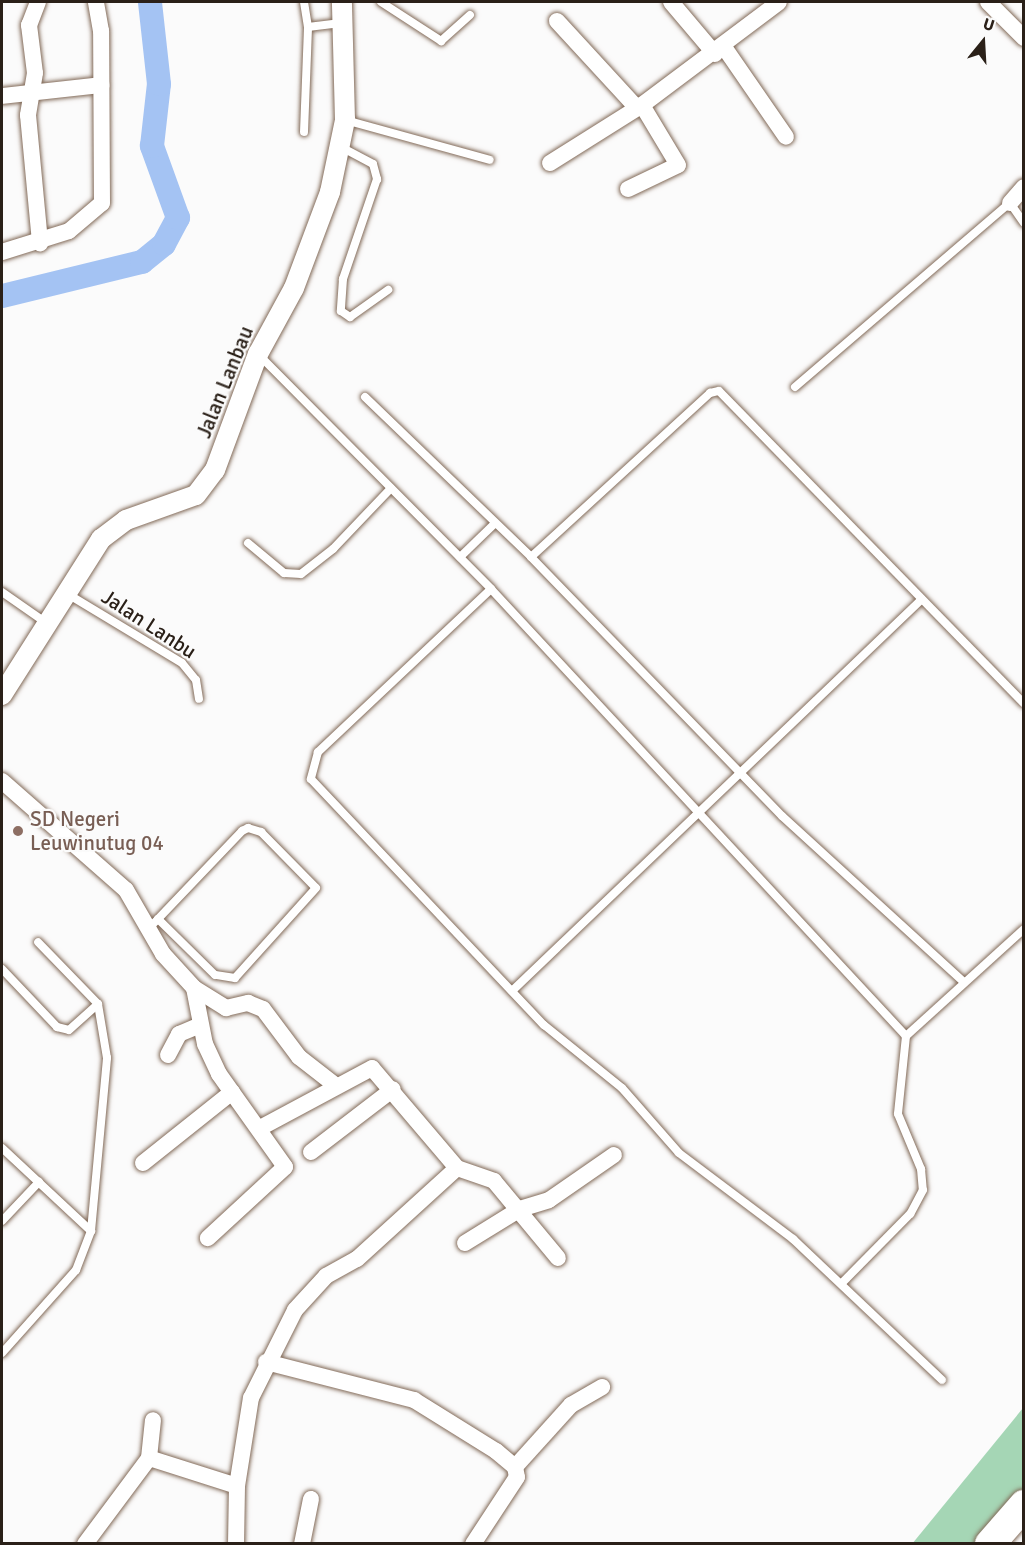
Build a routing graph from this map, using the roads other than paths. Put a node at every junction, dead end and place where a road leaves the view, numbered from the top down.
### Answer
1 (38, 2) edge
2 (96, 2) edge
3 (304, 2) edge
4 (342, 2) edge
5 (381, 2) edge
6 (671, 2) edge
7 (779, 2) edge
8 (988, 2) edge
9 (470, 15) dead end
10 (557, 21) dead end
11 (344, 23) junction
12 (308, 27) junction
13 (1023, 38) edge
14 (719, 50) junction
15 (101, 85) junction
16 (31, 93) junction
17 (2, 96) edge
18 (639, 107) junction
19 (345, 120) junction
20 (304, 132) dead end
21 (786, 137) dead end
22 (341, 147) junction
23 (490, 160) dead end
24 (550, 163) dead end
25 (1023, 187) edge
26 (627, 189) dead end
27 (1010, 203) junction
28 (1023, 223) edge
29 (40, 243) junction
30 (2, 252) edge
31 (388, 290) dead end
32 (258, 354) junction
33 (795, 387) dead end
34 (365, 398) dead end
35 (391, 488) junction
36 (494, 524) junction
37 (248, 543) dead end
38 (460, 557) junction
39 (531, 557) junction
40 (491, 589) junction
41 (63, 591) junction
42 (2, 592) edge
43 (922, 599) junction
44 (45, 622) junction
45 (2, 695) edge
46 (199, 699) dead end
47 (1023, 703) edge
48 (737, 772) junction
49 (2, 781) edge
50 (698, 811) junction
51 (154, 923) junction
52 (1023, 929) edge
53 (38, 942) dead end
54 (2, 969) edge
55 (963, 981) junction
56 (194, 988) junction
57 (512, 991) junction
58 (98, 1004) junction
59 (200, 1026) junction
60 (906, 1036) junction
61 (168, 1054) dead end
62 (335, 1085) junction
63 (393, 1089) junction
64 (232, 1092) junction
65 (260, 1128) junction
66 (2, 1148) edge
67 (310, 1152) dead end
68 (614, 1155) dead end
69 (143, 1163) dead end
70 (457, 1168) junction
71 (39, 1182) junction
72 (520, 1209) junction
73 (2, 1221) edge
74 (91, 1231) junction
75 (208, 1238) dead end
76 (465, 1243) dead end
77 (558, 1257) dead end
78 (841, 1284) junction
79 (2, 1353) edge
80 (266, 1362) junction
81 (942, 1380) dead end
82 (602, 1387) dead end
83 (153, 1420) dead end
84 (149, 1458) junction
85 (515, 1467) junction
86 (237, 1486) junction
87 (311, 1499) dead end
88 (1023, 1505) edge
89 (86, 1543) edge
90 (239, 1543) edge
91 (302, 1544) edge
92 (473, 1544) edge
93 (990, 1544) edge

1 - 16 street
2 - 15 street
3 - 12 lane
4 - 11 street, Jalan Lanbau
5 - 9 lane
6 - 14 street
7 - 14 street
8 - 13 street
10 - 18 street
11 - 12 lane
11 - 19 street, Jalan Lanbau
12 - 20 lane
14 - 18 street
14 - 21 street
15 - 16 street
15 - 29 street
16 - 17 street
16 - 29 street
18 - 24 street
18 - 26 street
19 - 22 street, Jalan Lanbau
19 - 23 lane
22 - 31 lane
22 - 32 street, Jalan Lanbau
25 - 27 street
27 - 28 lane
27 - 33 lane
29 - 30 street
32 - 35 lane
32 - 41 street, Jalan Lanbau
34 - 36 lane
35 - 37 lane
35 - 38 lane
36 - 38 lane
36 - 39 lane
38 - 40 lane
39 - 43 lane
39 - 48 lane
40 - 50 lane
40 - 57 lane
41 - 44 street, Jalan Lanbau
41 - 46 lane, Jalan Lanbu
42 - 44 lane
43 - 47 lane
43 - 48 lane
44 - 45 street, Jalan Lanbau
48 - 50 lane
48 - 55 lane
49 - 51 street
50 - 57 lane
50 - 60 lane
51 - 51 lane
51 - 56 street
52 - 55 lane
53 - 58 lane
54 - 58 lane
55 - 60 lane
56 - 59 street
56 - 62 street
57 - 78 lane
58 - 74 lane
59 - 61 street
59 - 64 street
60 - 78 lane
62 - 63 street
62 - 65 street
63 - 67 street
63 - 70 street
64 - 65 street
64 - 69 street
65 - 75 street
66 - 71 lane
68 - 72 street
70 - 72 street
70 - 80 street
71 - 73 lane
71 - 74 lane
72 - 76 street
72 - 77 street
74 - 79 lane
78 - 81 lane
80 - 85 street
80 - 86 street
82 - 85 street
83 - 84 street
84 - 86 street
84 - 89 street
85 - 92 street
86 - 90 street
87 - 91 street
88 - 93 highway

